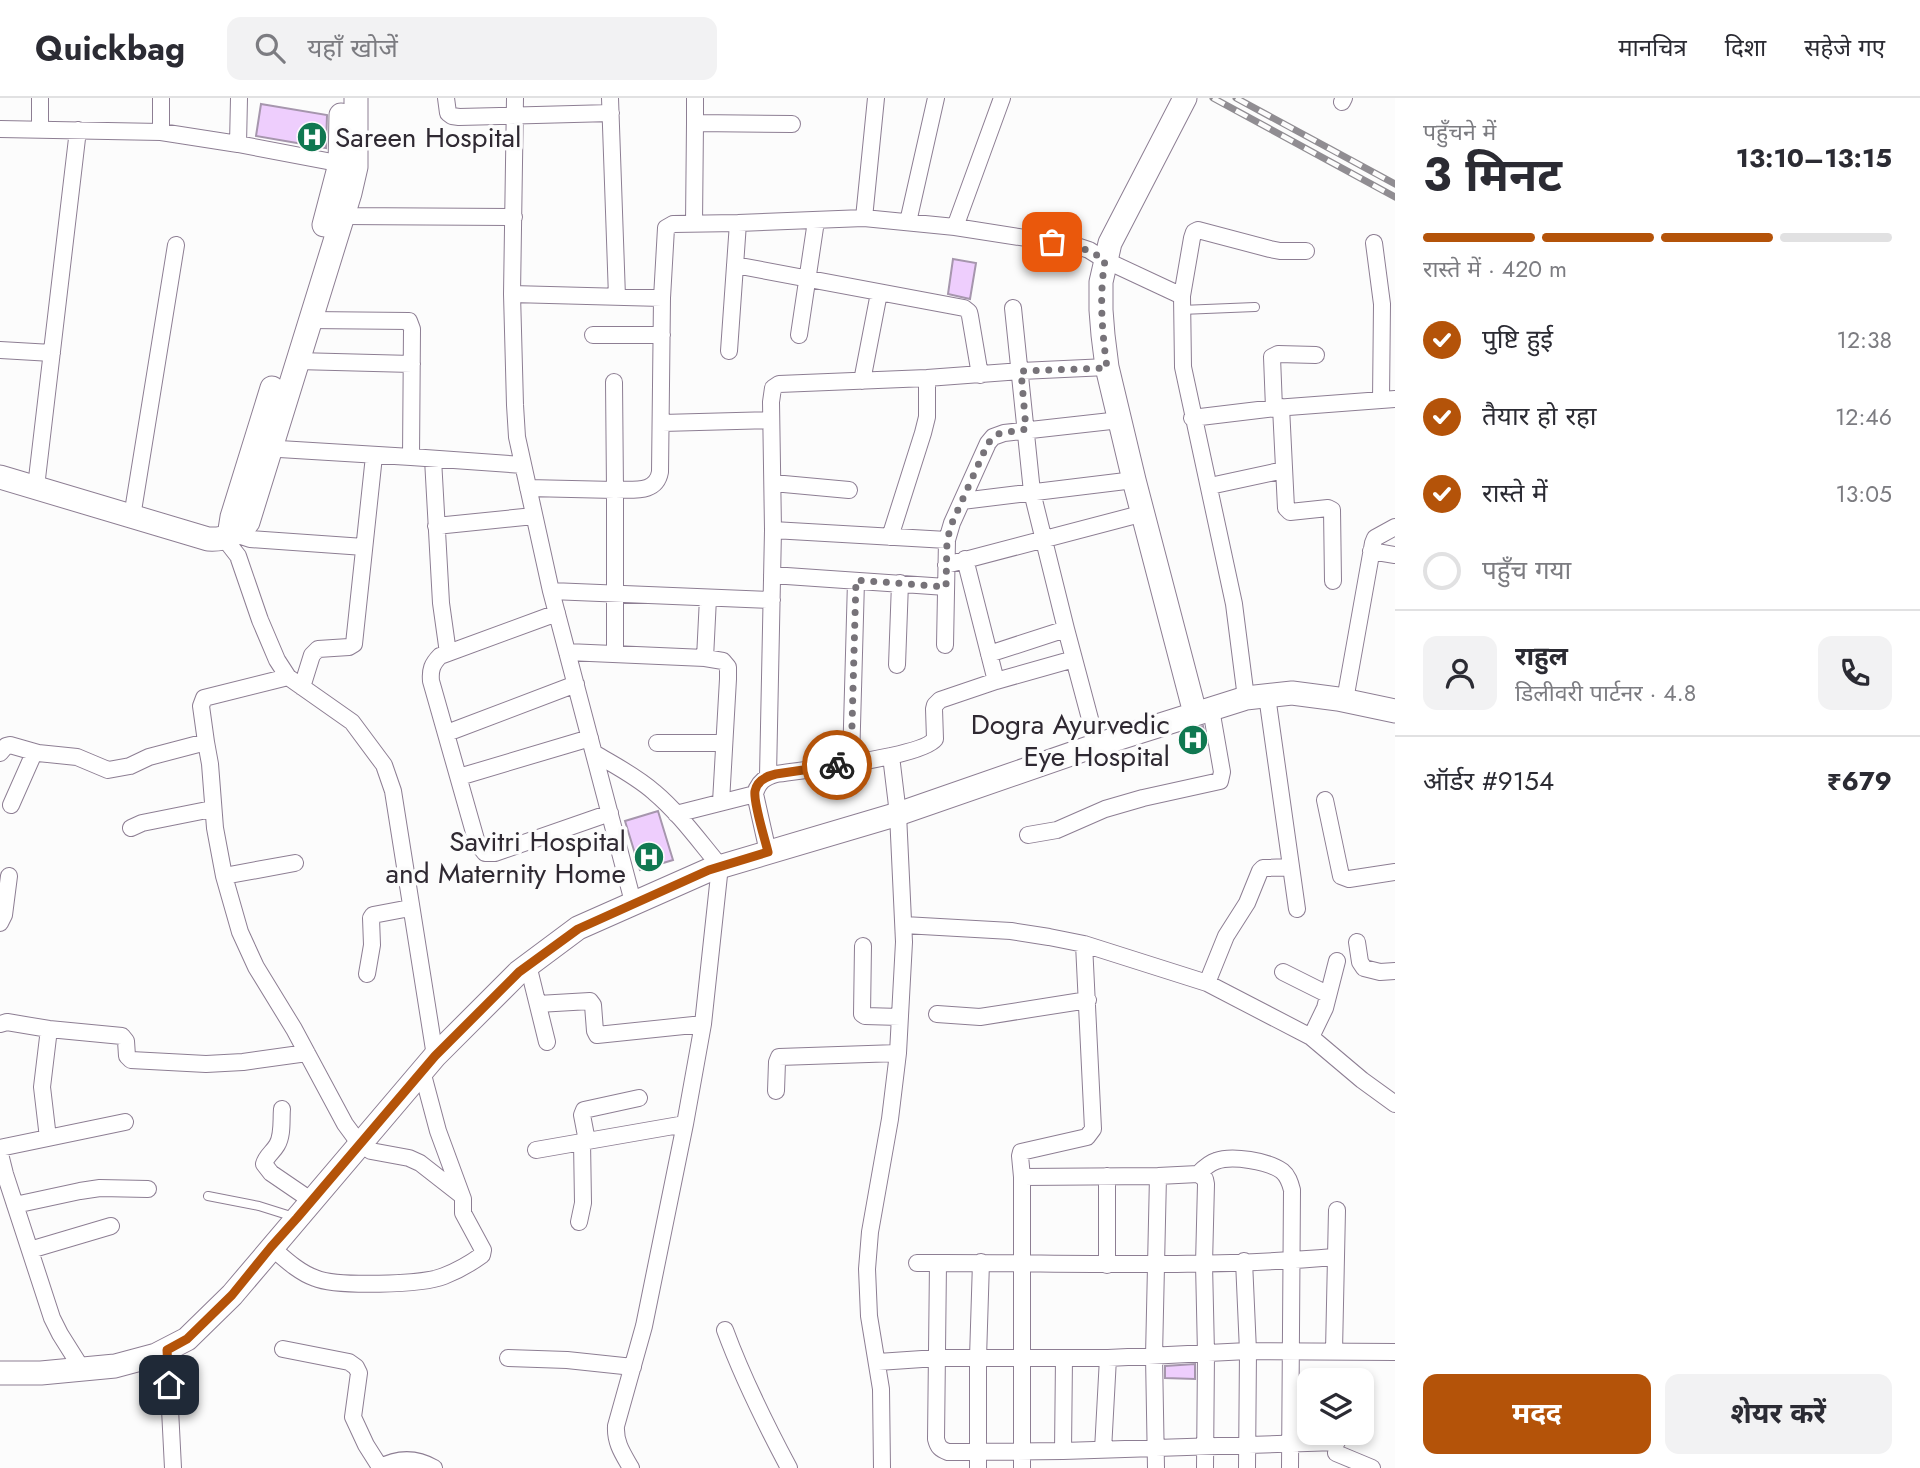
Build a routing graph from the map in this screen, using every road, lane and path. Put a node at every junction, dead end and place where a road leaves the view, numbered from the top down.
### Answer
1 (40, 98) edge
2 (161, 98) edge
3 (239, 98) edge
4 (341, 98) edge
5 (356, 98) edge
6 (446, 98) edge
7 (514, 98) edge
8 (695, 98) edge
9 (876, 98) edge
10 (936, 98) edge
11 (1002, 98) edge
12 (1185, 98) edge
13 (611, 105) edge
14 (515, 116) junction
15 (695, 123) junction
16 (792, 124) dead end
17 (0, 129) edge
18 (40, 130) junction
19 (78, 130) junction
20 (161, 132) junction
21 (238, 144) junction
22 (348, 165) junction
23 (335, 215) junction
24 (514, 217) junction
25 (864, 218) junction
26 (816, 221) junction
27 (908, 222) junction
28 (694, 223) junction
29 (738, 223) junction
30 (955, 227) junction
31 (1374, 243) dead end
32 (176, 244) dead end
33 (1306, 251) dead end
34 (1105, 260) junction
35 (735, 265) junction
36 (807, 278) junction
37 (879, 293) junction
38 (512, 294) junction
39 (617, 297) junction
40 (662, 298) junction
41 (1182, 303) junction
42 (1013, 307) dead end
43 (1255, 307) dead end
44 (310, 320) junction
45 (593, 335) dead end
46 (662, 335) junction
47 (799, 335) dead end
48 (0, 350) edge
49 (729, 351) dead end
50 (52, 353) junction
51 (1316, 355) dead end
52 (297, 361) junction
53 (412, 364) junction
54 (1107, 368) junction
55 (1021, 371) junction
56 (980, 375) junction
57 (927, 379) junction
58 (862, 381) junction
59 (614, 382) dead end
60 (1388, 399) edge
61 (1277, 408) junction
62 (1192, 418) junction
63 (771, 420) junction
64 (1120, 420) junction
65 (662, 423) junction
66 (1026, 429) junction
67 (262, 448) junction
68 (373, 456) junction
69 (411, 457) junction
70 (433, 459) junction
71 (523, 466) junction
72 (1284, 470) junction
73 (0, 477) edge
74 (1134, 481) junction
75 (773, 483) junction
76 (1210, 486) junction
77 (36, 487) junction
78 (528, 488) junction
79 (615, 490) junction
80 (849, 490) dead end
81 (1032, 492) junction
82 (962, 501) junction
83 (1144, 513) junction
84 (534, 516) junction
85 (132, 517) junction
86 (436, 526) junction
87 (1395, 527) edge
88 (774, 530) junction
89 (229, 534) junction
90 (890, 537) junction
91 (1043, 538) junction
92 (947, 540) junction
93 (364, 547) junction
94 (1371, 551) junction
95 (1395, 555) edge
96 (965, 559) junction
97 (946, 565) junction
98 (772, 575) junction
99 (856, 580) junction
100 (1333, 580) dead end
101 (900, 583) junction
102 (946, 587) junction
103 (551, 591) junction
104 (615, 594) junction
105 (708, 597) junction
106 (772, 600) junction
107 (557, 613) junction
108 (1066, 629) junction
109 (945, 645) dead end
110 (567, 652) junction
111 (448, 653) junction
112 (615, 654) junction
113 (989, 654) junction
114 (705, 659) junction
115 (1074, 659) junction
116 (897, 665) dead end
117 (288, 677) junction
118 (996, 681) junction
119 (576, 684) junction
120 (302, 687) junction
121 (1256, 697) junction
122 (1345, 700) junction
123 (1203, 711) junction
124 (1395, 711) edge
125 (447, 733) junction
126 (206, 742) junction
127 (657, 743) dead end
128 (724, 743) junction
129 (592, 745) junction
130 (1097, 745) junction
131 (0, 753) edge
132 (34, 753) junction
133 (891, 756) junction
134 (851, 762) junction
135 (768, 776) junction
136 (459, 777) junction
137 (755, 794) junction
138 (1325, 800) dead end
139 (721, 802) junction
140 (11, 805) dead end
141 (212, 809) junction
142 (610, 813) junction
143 (676, 814) junction
144 (898, 814) junction
145 (131, 828) dead end
146 (1028, 835) dead end
147 (768, 852) junction
148 (295, 863) dead end
149 (720, 866) junction
150 (1292, 867) junction
151 (1395, 872) edge
152 (9, 876) dead end
153 (224, 876) junction
154 (633, 902) junction
155 (2, 906) edge
156 (410, 908) junction
157 (1297, 909) dead end
158 (0, 923) edge
159 (904, 925) junction
160 (1357, 942) dead end
161 (1084, 944) junction
162 (863, 946) dead end
163 (1337, 961) dead end
164 (528, 965) junction
165 (1395, 971) edge
166 (1283, 972) dead end
167 (368, 974) dead end
168 (1207, 983) junction
169 (1327, 994) junction
170 (1088, 1000) junction
171 (538, 1004) junction
172 (937, 1014) dead end
173 (900, 1017) junction
174 (0, 1024) edge
175 (703, 1024) junction
176 (49, 1029) junction
177 (1311, 1037) junction
178 (547, 1042) dead end
179 (307, 1053) junction
180 (898, 1053) junction
181 (428, 1063) junction
182 (776, 1091) dead end
183 (639, 1098) dead end
184 (1395, 1104) edge
185 (282, 1109) dead end
186 (125, 1122) dead end
187 (685, 1124) junction
188 (48, 1138) junction
189 (585, 1142) junction
190 (359, 1143) junction
191 (0, 1148) edge
192 (536, 1150) dead end
193 (0, 1154) edge
194 (1198, 1174) junction
195 (1107, 1176) junction
196 (1158, 1176) junction
197 (1022, 1177) junction
198 (148, 1189) dead end
199 (461, 1195) junction
200 (208, 1196) dead end
201 (15, 1205) junction
202 (304, 1209) junction
203 (1336, 1210) dead end
204 (579, 1222) dead end
205 (111, 1226) dead end
206 (271, 1247) junction
207 (30, 1250) junction
208 (1334, 1257) junction
209 (1291, 1260) junction
210 (1244, 1261) junction
211 (981, 1262) junction
212 (1021, 1262) junction
213 (917, 1263) dead end
214 (938, 1263) junction
215 (1157, 1264) junction
216 (1204, 1264) junction
217 (1107, 1265) junction
218 (725, 1330) dead end
219 (283, 1349) dead end
220 (167, 1350) junction
221 (1248, 1351) junction
222 (1292, 1351) junction
223 (1334, 1351) junction
224 (1395, 1352) edge
225 (1206, 1353) junction
226 (1154, 1356) junction
227 (508, 1358) dead end
228 (937, 1358) junction
229 (978, 1358) junction
230 (1064, 1358) junction
231 (1108, 1358) junction
232 (1021, 1359) junction
233 (877, 1362) junction
234 (633, 1367) junction
235 (82, 1369) junction
236 (0, 1373) edge
237 (1290, 1442) junction
238 (1247, 1444) junction
239 (1205, 1446) junction
240 (1156, 1448) junction
241 (1338, 1449) edge
242 (1102, 1450) junction
243 (1063, 1451) junction
244 (977, 1460) edge
245 (1022, 1460) edge
246 (380, 1467) edge
247 (173, 1468) edge
248 (434, 1468) edge
249 (631, 1468) edge
250 (789, 1468) edge
251 (882, 1468) edge
252 (1156, 1468) edge
253 (1205, 1468) edge
254 (1247, 1468) edge
255 (1290, 1468) edge
256 (1372, 1468) edge

1 - 18 street
2 - 20 street
3 - 21 street
4 - 22 street
5 - 22 street
6 - 14 street
7 - 14 street
8 - 15 street
9 - 25 street
10 - 27 street
11 - 30 street
12 - 34 street
13 - 14 street
13 - 39 street
14 - 24 street
15 - 16 street
15 - 28 street
17 - 18 street
18 - 19 street
19 - 20 street
19 - 50 street
20 - 21 street
21 - 22 street
22 - 23 street
23 - 24 street
23 - 44 street
23 - 67 street
24 - 38 street
25 - 26 street
25 - 27 street
26 - 29 street
26 - 36 street
27 - 30 street
28 - 29 street
28 - 40 street
29 - 35 street
30 - 34 street
31 - 60 street
32 - 85 street
33 - 41 street
34 - 41 street
34 - 54 street
35 - 36 street
35 - 49 street
36 - 37 street
36 - 47 street
37 - 56 street
37 - 58 street
38 - 39 street
38 - 71 street
39 - 40 street
40 - 46 street
41 - 43 lane
41 - 62 street
42 - 55 street
44 - 52 street
44 - 53 street
45 - 46 street
46 - 65 street
48 - 50 street
50 - 77 street
51 - 61 street
52 - 53 street
52 - 67 street
53 - 69 street
54 - 55 street
54 - 64 street
55 - 56 street
55 - 66 street
56 - 57 street
57 - 58 street
57 - 90 street
58 - 63 street
59 - 79 street
60 - 61 street
61 - 62 street
61 - 72 street
62 - 76 street
63 - 65 street
63 - 75 street
64 - 66 street
64 - 74 street
65 - 79 street
66 - 81 street
66 - 82 street
67 - 68 street
67 - 89 street
68 - 69 street
68 - 93 street
69 - 70 street
70 - 71 street
70 - 86 street
71 - 78 street
72 - 76 street
72 - 100 street
73 - 77 street
74 - 81 street
74 - 83 street
75 - 80 street
75 - 88 street
76 - 121 street
77 - 85 street
78 - 79 street
78 - 84 street
79 - 104 street
81 - 82 street
81 - 91 street
82 - 92 street
83 - 91 street
83 - 123 street
84 - 86 street
84 - 103 street
85 - 89 street
86 - 111 street
87 - 94 street
88 - 90 street
88 - 98 street
89 - 93 street
89 - 117 street
90 - 92 street
91 - 96 street
91 - 108 street
92 - 97 street
93 - 120 street
94 - 95 street
94 - 122 street
96 - 97 street
96 - 113 street
97 - 102 street
98 - 99 street
98 - 106 street
99 - 101 street
99 - 134 street
101 - 102 street
101 - 116 street
102 - 109 street
103 - 104 street
103 - 107 street
104 - 105 street
104 - 112 street
105 - 106 street
105 - 114 street
106 - 135 street
107 - 110 street
107 - 111 street
108 - 113 street
108 - 115 street
110 - 112 street
110 - 119 street
111 - 125 street
112 - 114 street
113 - 118 street
114 - 128 street
115 - 118 street
115 - 130 street
117 - 120 street
117 - 126 street
118 - 133 street
119 - 125 street
119 - 129 street
120 - 156 street
121 - 122 street
121 - 123 street
121 - 150 street
122 - 124 street
123 - 130 street
123 - 146 street
125 - 136 street
126 - 132 street
126 - 141 street
127 - 128 street
128 - 139 street
129 - 136 street
129 - 142 street
129 - 143 street
130 - 144 street
131 - 132 street
132 - 140 street
133 - 134 street
133 - 144 street
134 - 135 street
135 - 137 street
136 - 142 street
137 - 139 street
137 - 147 street
138 - 151 street
139 - 143 street
141 - 145 street
141 - 153 street
142 - 154 street
143 - 149 street
144 - 147 street
144 - 159 street
147 - 149 street
148 - 153 street
149 - 154 street
149 - 175 street
150 - 157 street
150 - 168 street
152 - 155 street
153 - 179 street
154 - 164 street
155 - 158 street
156 - 167 street
156 - 181 street
159 - 161 street
159 - 173 street
160 - 165 street
161 - 168 street
161 - 170 street
162 - 173 street
163 - 169 street
164 - 171 street
164 - 181 street
166 - 169 street
168 - 177 street
169 - 177 street
170 - 172 street
170 - 197 street
171 - 175 street
171 - 178 street
173 - 180 street
174 - 176 street
175 - 187 street
176 - 179 street
176 - 188 street
177 - 184 street
179 - 190 street
180 - 182 street
180 - 233 street
181 - 190 street
181 - 199 street
183 - 189 street
185 - 202 street
186 - 188 street
187 - 189 street
187 - 234 street
188 - 191 street
189 - 192 street
189 - 204 street
190 - 199 street
190 - 202 street
193 - 201 street
194 - 196 street
194 - 209 street
194 - 216 street
195 - 196 street
195 - 197 street
195 - 217 street
196 - 215 street
197 - 212 street
198 - 201 street
199 - 206 street
200 - 202 lane
201 - 207 street
202 - 206 street
203 - 208 street
205 - 207 street
206 - 220 street
207 - 235 street
208 - 209 street
208 - 223 street
209 - 210 street
209 - 222 street
210 - 216 street
210 - 221 street
211 - 212 street
211 - 214 street
211 - 229 street
212 - 217 street
212 - 232 street
213 - 214 street
214 - 228 street
215 - 216 street
215 - 217 street
215 - 226 street
216 - 225 street
218 - 250 street
219 - 246 street
220 - 235 street
220 - 247 street
221 - 222 street
221 - 225 street
221 - 238 street
222 - 223 street
222 - 237 street
223 - 224 street
225 - 226 street
225 - 239 street
226 - 231 street
226 - 240 street
227 - 234 street
228 - 229 street
228 - 233 street
228 - 244 street
229 - 232 street
229 - 244 street
230 - 231 street
230 - 232 street
230 - 243 street
231 - 242 street
232 - 245 street
233 - 251 street
234 - 249 street
235 - 236 street
237 - 238 street
237 - 241 street
237 - 255 street
238 - 239 street
238 - 254 street
239 - 240 street
239 - 253 street
240 - 242 street
240 - 252 street
241 - 256 street
242 - 243 street
243 - 245 street
244 - 245 street
246 - 248 street

